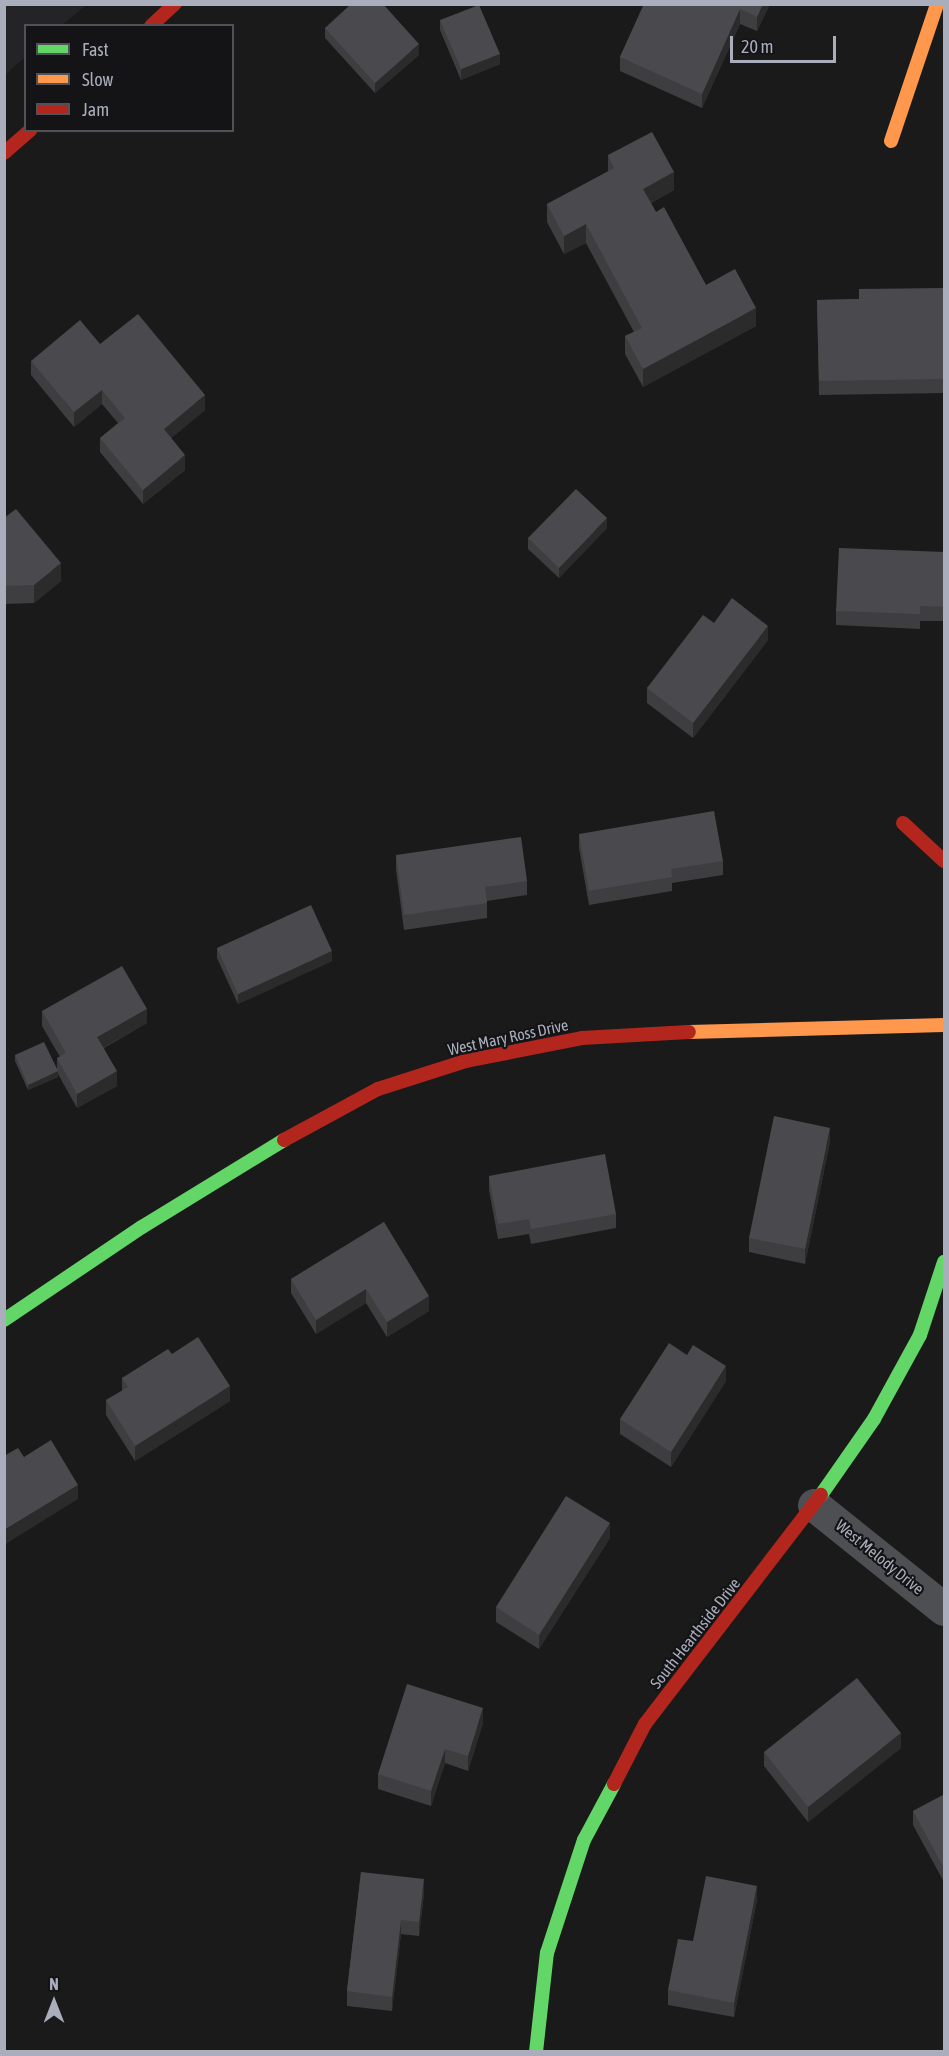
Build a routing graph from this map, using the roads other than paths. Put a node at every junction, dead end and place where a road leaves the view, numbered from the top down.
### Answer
1 (175, 4) edge
2 (937, 4) edge
3 (153, 24) edge
4 (28, 132) edge
5 (891, 141) dead end
6 (4, 153) edge
7 (903, 823) dead end
8 (945, 861) edge
9 (945, 1025) edge
10 (945, 1262) edge
11 (4, 1320) edge
12 (814, 1505) junction
13 (945, 1609) edge
14 (536, 2052) edge

1 - 3 street
2 - 5 street
4 - 6 street
7 - 8 street
9 - 11 street, West Mary Ross Drive
10 - 12 street, South Hearthside Drive
12 - 13 street, West Melody Drive
12 - 14 street, South Hearthside Drive

